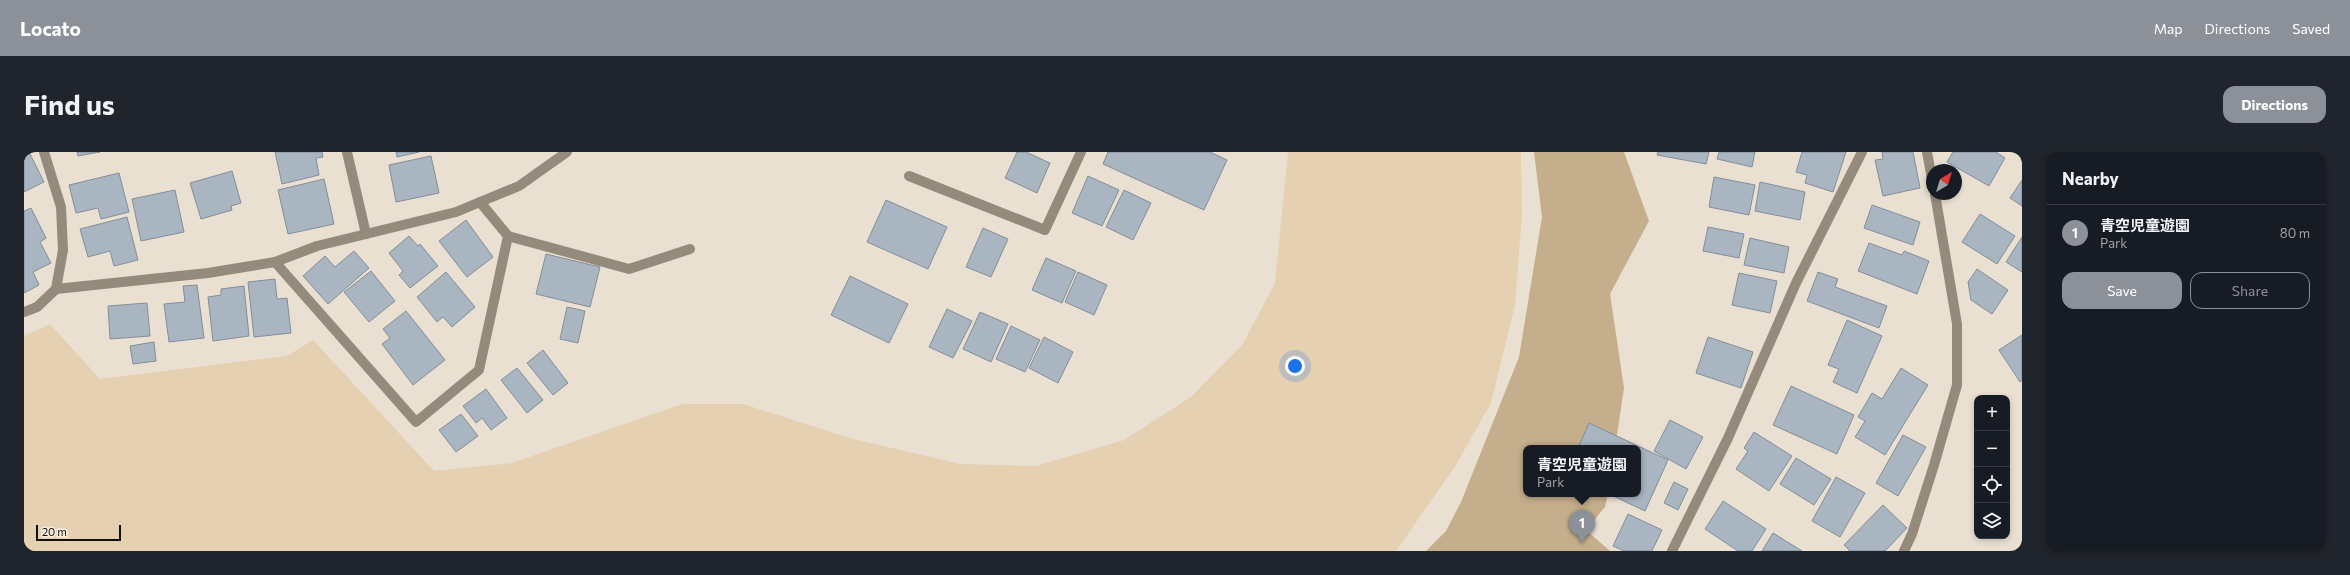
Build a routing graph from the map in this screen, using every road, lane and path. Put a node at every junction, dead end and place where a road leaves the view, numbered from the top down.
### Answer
1 (44, 152) edge
2 (347, 152) edge
3 (567, 152) edge
4 (1081, 152) edge
5 (1862, 152) edge
6 (1927, 152) edge
7 (1929, 164) edge
8 (909, 176) dead end
9 (1936, 200) edge
10 (480, 202) junction
11 (366, 234) junction
12 (508, 236) junction
13 (690, 249) dead end
14 (275, 262) junction
15 (56, 289) junction
16 (24, 312) edge
17 (1672, 551) edge
18 (1904, 551) edge

1 - 15 street
2 - 11 street
3 - 10 street
4 - 8 street
5 - 17 street
6 - 7 street
9 - 18 street
10 - 11 street
10 - 12 street
11 - 14 street
12 - 13 street
12 - 14 street
14 - 15 street
15 - 16 street

